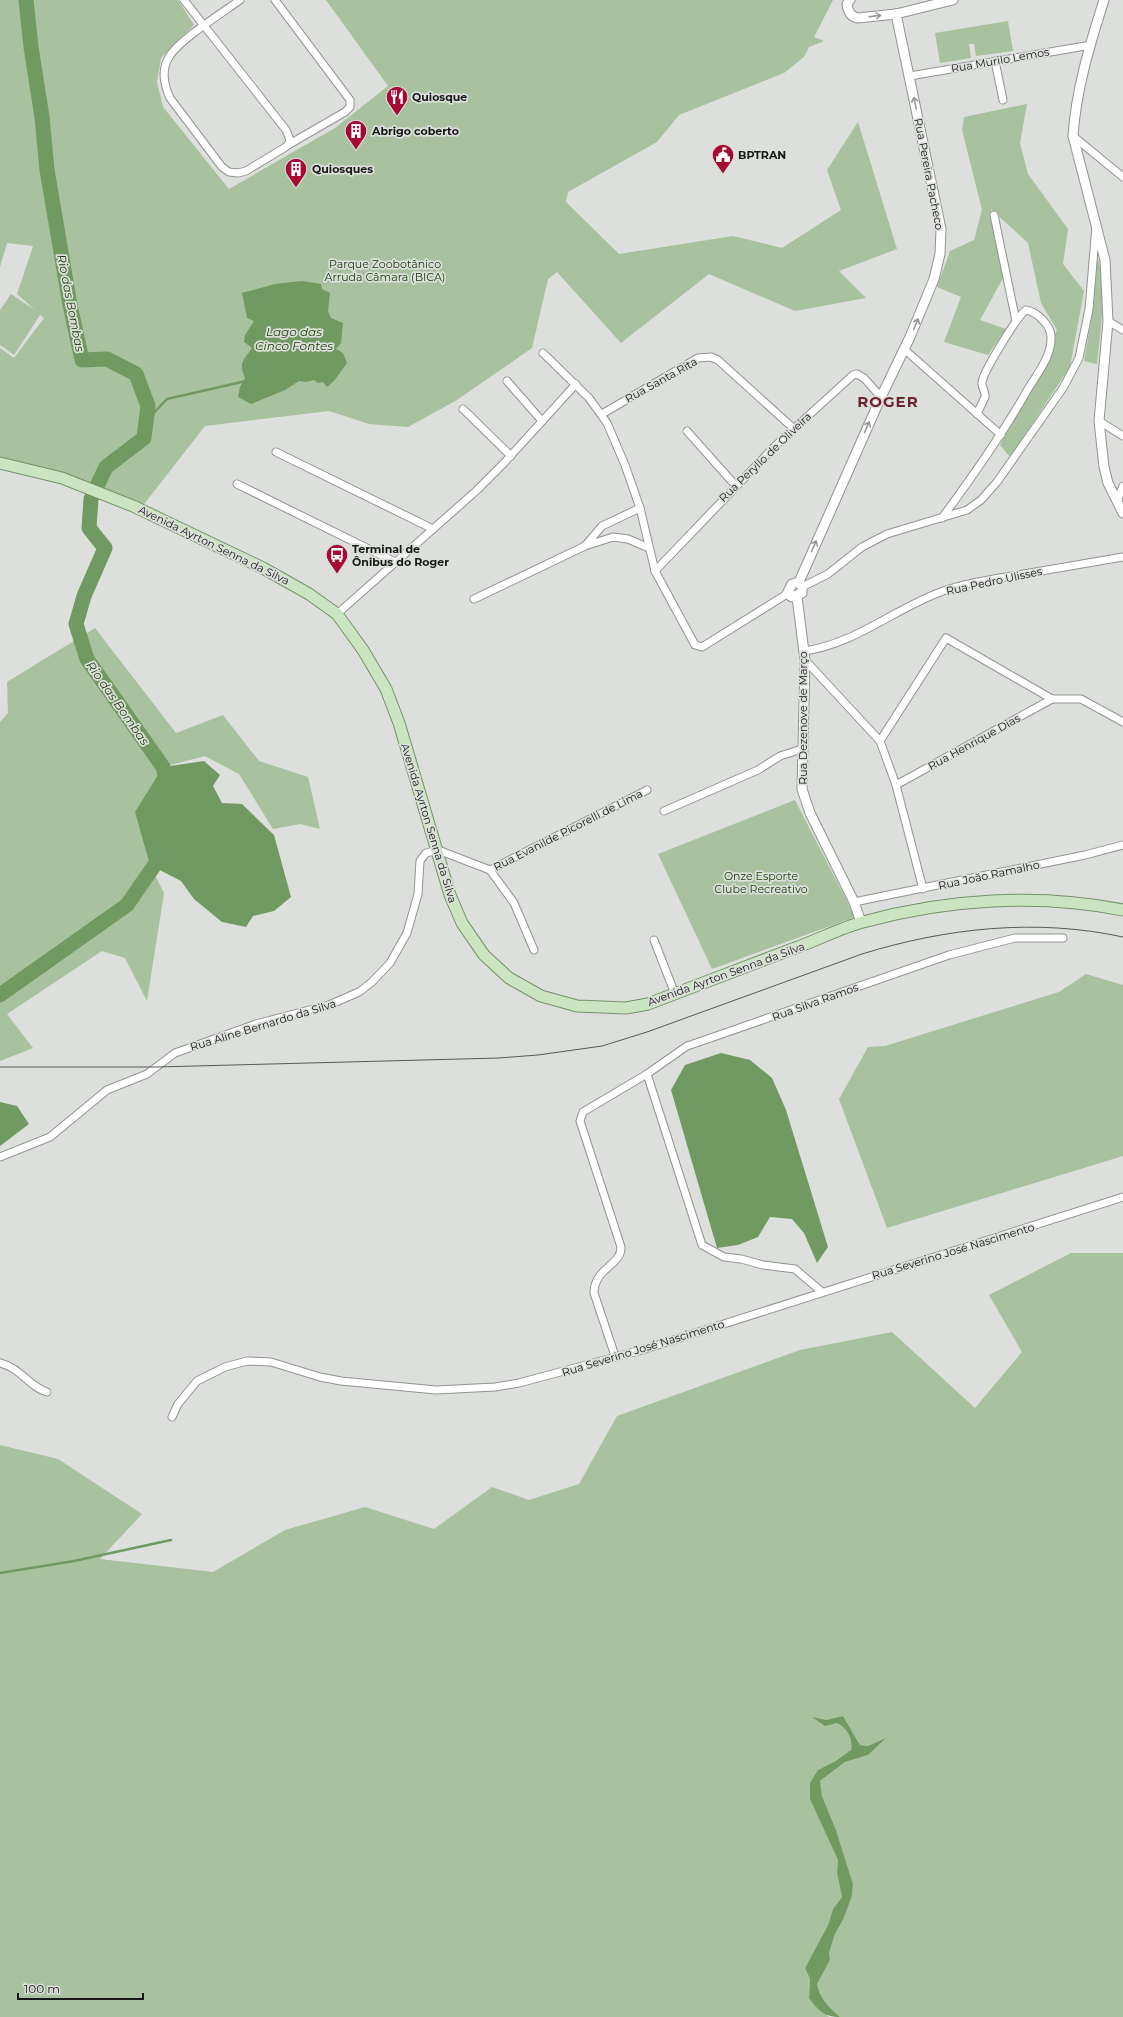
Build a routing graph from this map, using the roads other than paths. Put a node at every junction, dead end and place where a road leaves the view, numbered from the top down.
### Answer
1 (184, 0) edge
2 (240, 0) edge
3 (275, 0) edge
4 (850, 0) edge
5 (953, 0) edge
6 (1104, 0) edge
7 (896, 14) junction
8 (204, 26) junction
9 (1091, 45) junction
10 (995, 61) junction
11 (910, 76) junction
12 (1003, 100) dead end
13 (1073, 136) junction
14 (288, 144) junction
15 (1123, 177) edge
16 (994, 215) dead end
17 (1097, 222) junction
18 (1016, 321) junction
19 (1108, 321) junction
20 (1123, 330) edge
21 (904, 349) junction
22 (543, 353) dead end
23 (507, 381) dead end
24 (576, 384) junction
25 (881, 397) junction
26 (463, 409) dead end
27 (602, 414) junction
28 (977, 414) junction
29 (542, 421) junction
30 (1099, 421) junction
31 (793, 428) junction
32 (687, 431) dead end
33 (1001, 435) junction
34 (1123, 436) edge
35 (276, 452) dead end
36 (511, 456) junction
37 (0, 463) edge
38 (236, 484) dead end
39 (735, 485) junction
40 (1123, 486) edge
41 (640, 508) junction
42 (1121, 509) edge
43 (942, 518) junction
44 (433, 529) junction
45 (585, 546) junction
46 (649, 548) junction
47 (1123, 557) edge
48 (394, 562) junction
49 (655, 571) junction
50 (801, 584) junction
51 (792, 596) junction
52 (474, 598) dead end
53 (338, 614) junction
54 (804, 655) junction
55 (1052, 698) junction
56 (1123, 722) edge
57 (880, 741) junction
58 (802, 749) junction
59 (896, 785) junction
60 (647, 790) dead end
61 (664, 811) dead end
62 (1123, 845) edge
63 (438, 850) junction
64 (490, 870) junction
65 (923, 889) junction
66 (854, 902) junction
67 (1123, 910) edge
68 (861, 922) junction
69 (1063, 938) dead end
70 (654, 940) dead end
71 (534, 950) dead end
72 (675, 994) junction
73 (647, 1074) junction
74 (0, 1157) edge
75 (1123, 1197) edge
76 (822, 1292) junction
77 (615, 1356) junction
78 (0, 1363) edge
79 (47, 1392) dead end
80 (172, 1417) dead end

1 - 8 street
2 - 8 street
3 - 14 street
4 -> 7 street
5 - 7 street
6 - 9 street
7 - 11 street, Rua Pereira Pacheco
8 - 14 street
8 - 14 street
9 - 10 street, Rua Murilo Lemos
9 - 13 street
10 - 11 street, Rua Murilo Lemos
10 - 12 street
21 -> 11 street, Rua Pereira Pacheco
13 - 15 street
13 - 17 street
16 - 18 street
17 - 19 street
17 - 43 street
18 - 28 street
18 - 33 street
19 - 20 street
19 - 30 street
21 - 25 street, Rua Pereira Pacheco
21 - 28 street
22 - 24 street
23 - 29 street
24 - 27 street
24 - 29 street
25 - 31 street, Rua Peryllo de Oliveira
50 -> 25 street
26 - 36 street
27 - 31 street, Rua Santa Rita
27 - 41 street
28 - 33 street
29 - 36 street
30 - 34 street
30 - 42 street
31 - 39 street, Rua Peryllo de Oliveira
32 - 39 street
33 - 43 street
35 - 44 street
36 - 44 street
37 - 53 main road, Avenida Ayrton Senna da Silva
38 - 48 street
39 - 49 street, Rua Peryllo de Oliveira
40 - 42 street
41 - 45 street
41 - 46 street
43 - 50 street
44 - 48 street
45 - 46 street
45 - 52 street
46 - 49 street
47 - 54 street, Rua Pedro Ulisses
48 - 53 street
49 - 51 street
50 - 51 street
51 - 54 street, Rua Dezenove de Março
53 - 63 main road, Avenida Ayrton Senna da Silva
54 - 57 street
54 - 58 street, Rua Dezenove de Março
55 - 56 street
55 - 57 street
55 - 59 street, Rua Henrique Dias
57 - 59 street
58 - 61 street
58 - 66 street, Rua Dezenove de Março
59 - 65 street
60 - 64 street, Rua Evanilde Picorelli de Lima
62 - 65 street, Rua João Ramalho
63 - 64 street
63 - 72 main road, Avenida Ayrton Senna da Silva
63 - 74 street, Rua Aline Bernardo da Silva
64 - 71 street
65 - 66 street, Rua João Ramalho
66 - 68 street, Rua Dezenove de Março
67 - 68 main road, Avenida Ayrton Senna da Silva
68 - 72 main road, Avenida Ayrton Senna da Silva
69 - 73 street, Rua Silva Ramos
70 - 72 street
73 - 76 street
73 - 77 street, Rua Silva Ramos
75 - 76 street, Rua Severino José Nascimento
76 - 77 street, Rua Severino José Nascimento
77 - 80 street, Rua Severino José Nascimento
78 - 79 street

